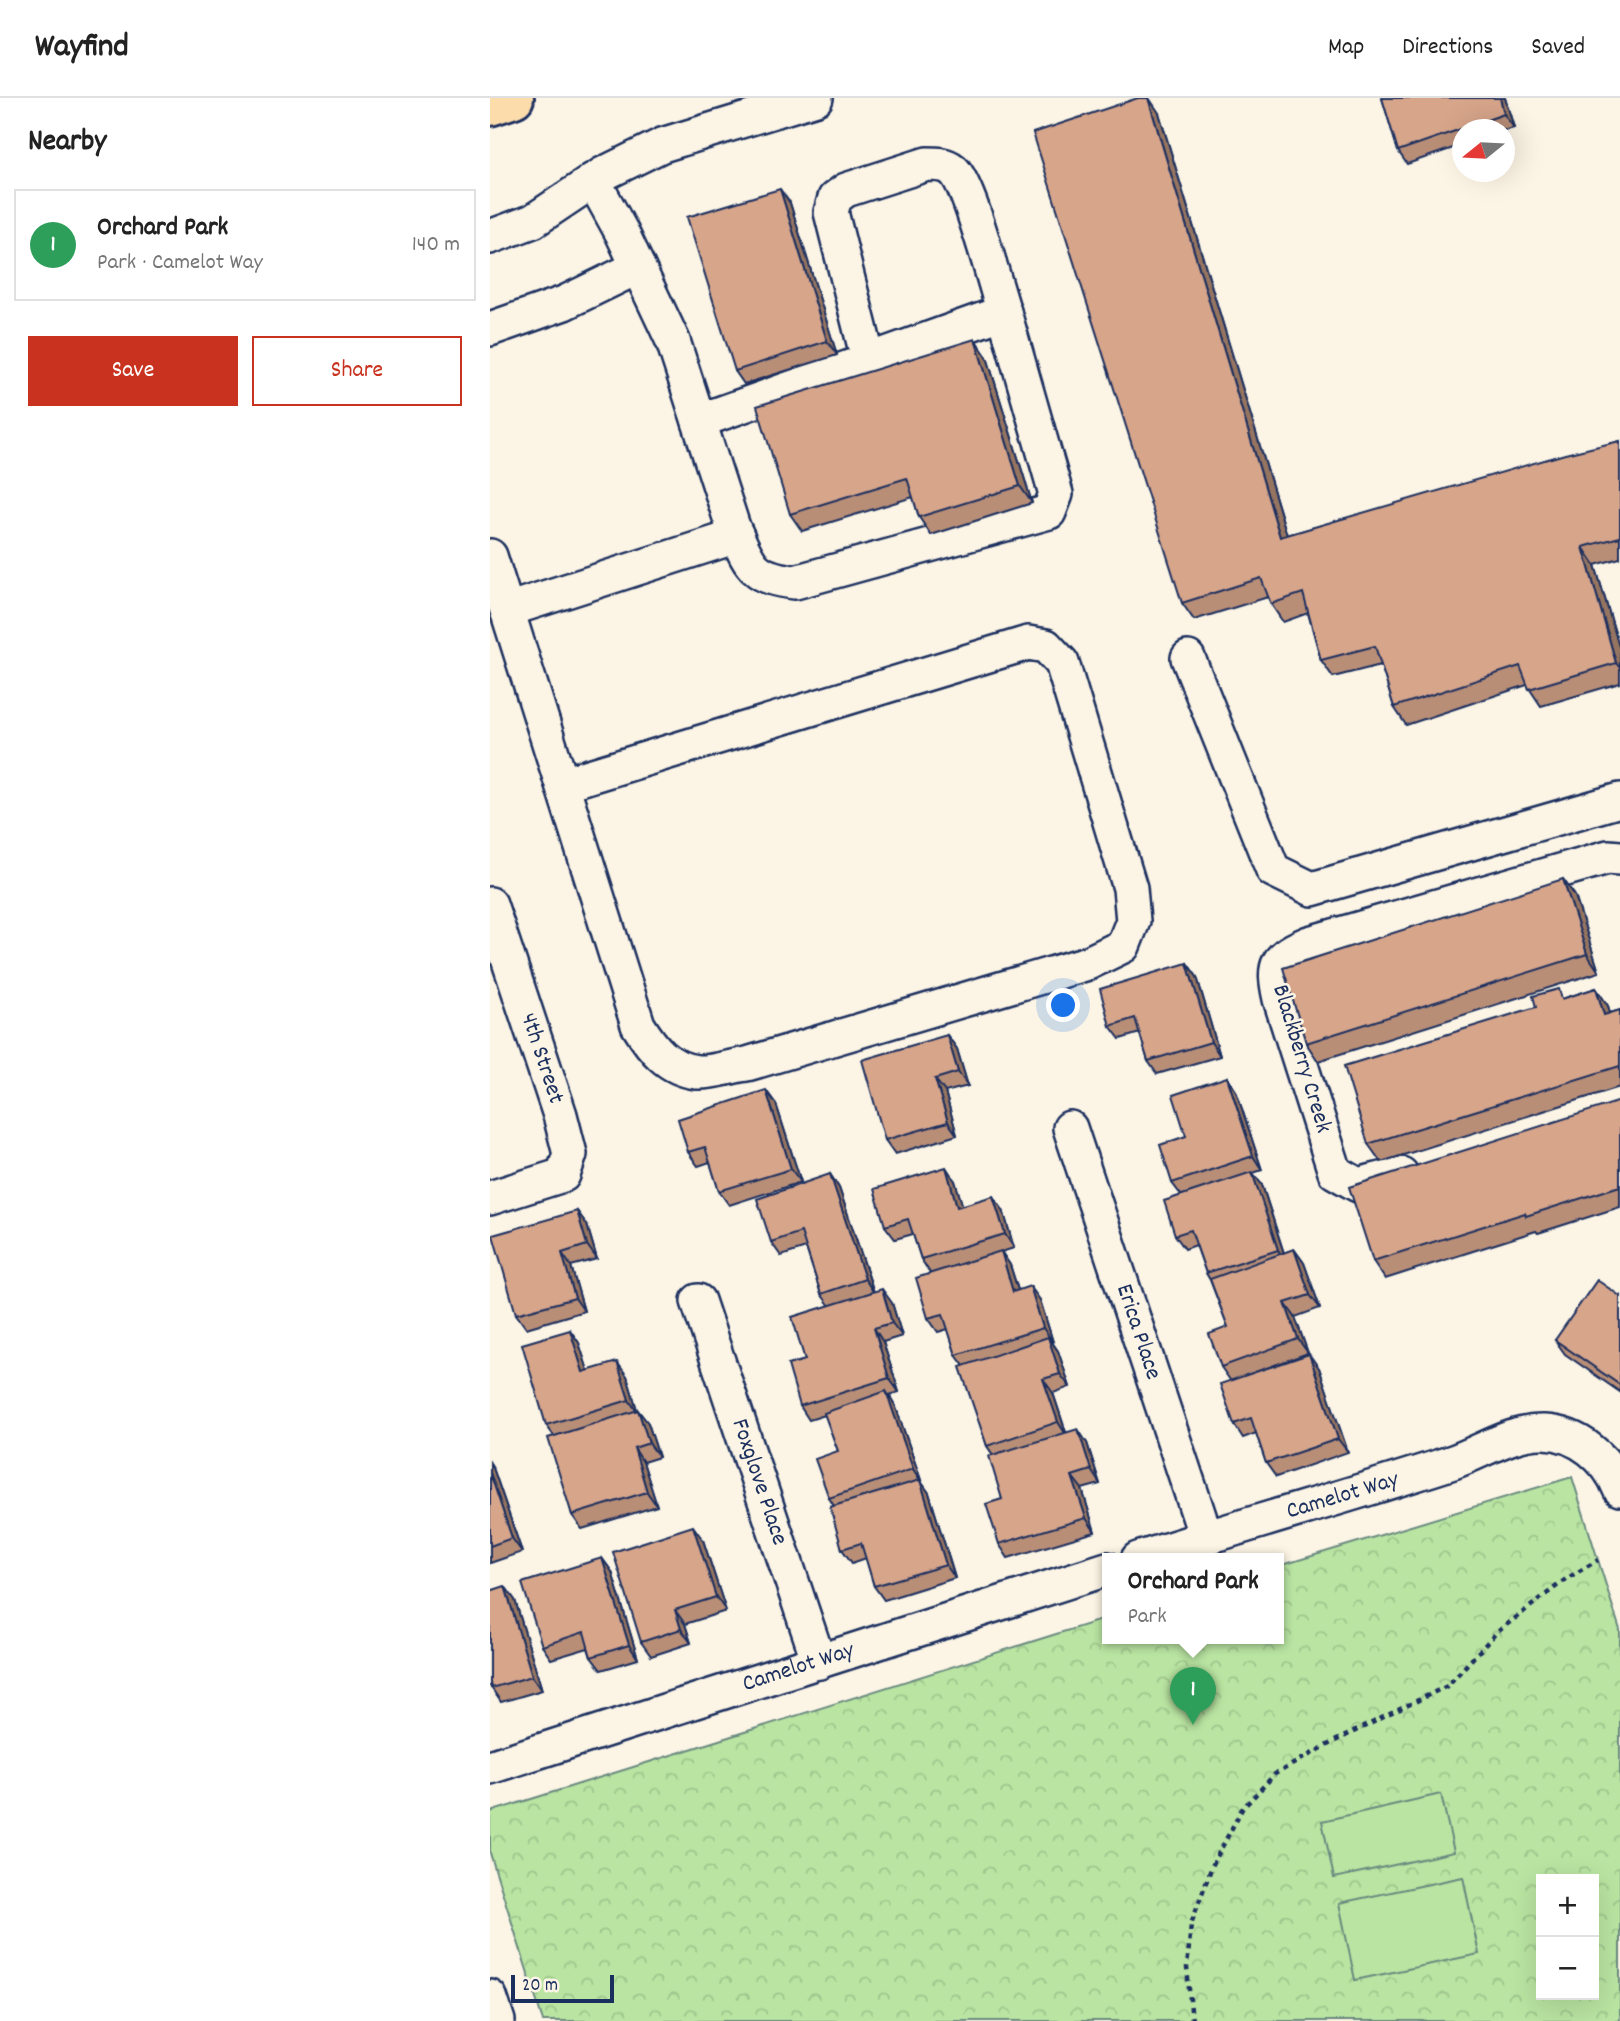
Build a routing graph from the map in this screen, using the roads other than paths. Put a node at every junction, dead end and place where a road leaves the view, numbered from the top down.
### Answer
1 (514, 98) edge
2 (816, 98) edge
3 (490, 106) edge
4 (593, 180) junction
5 (490, 237) edge
6 (638, 267) junction
7 (1004, 312) junction
8 (490, 329) edge
9 (868, 359) junction
10 (699, 421) junction
11 (737, 536) junction
12 (490, 556) edge
13 (507, 610) junction
14 (1188, 658) dead end
15 (563, 784) junction
16 (1620, 800) edge
17 (1620, 858) edge
18 (490, 904) edge
19 (1070, 1128) dead end
20 (1424, 1166) edge
21 (490, 1198) edge
22 (698, 1301) dead end
23 (1620, 1489) edge
24 (1206, 1537) junction
25 (1157, 1553) edge
26 (1102, 1571) edge
27 (819, 1661) junction
28 (490, 1767) edge
29 (490, 1997) edge
30 (498, 2021) edge

1 - 3 main road
2 - 4 street
4 - 5 street
4 - 6 street
6 - 8 street
6 - 10 street
7 - 9 street
7 - 9 street
7 - 11 street
9 - 10 street
10 - 11 street
11 - 13 street
12 - 13 street
13 - 15 street
14 - 16 street
15 - 15 street
17 - 20 street, Blackberry Creek
18 - 21 street, 4th Street
19 - 24 street, Erica Place
22 - 27 street, Foxglove Place
23 - 24 street, Camelot Way
24 - 25 street, Camelot Way
26 - 27 street, Camelot Way
27 - 28 street, Camelot Way
29 - 30 street

